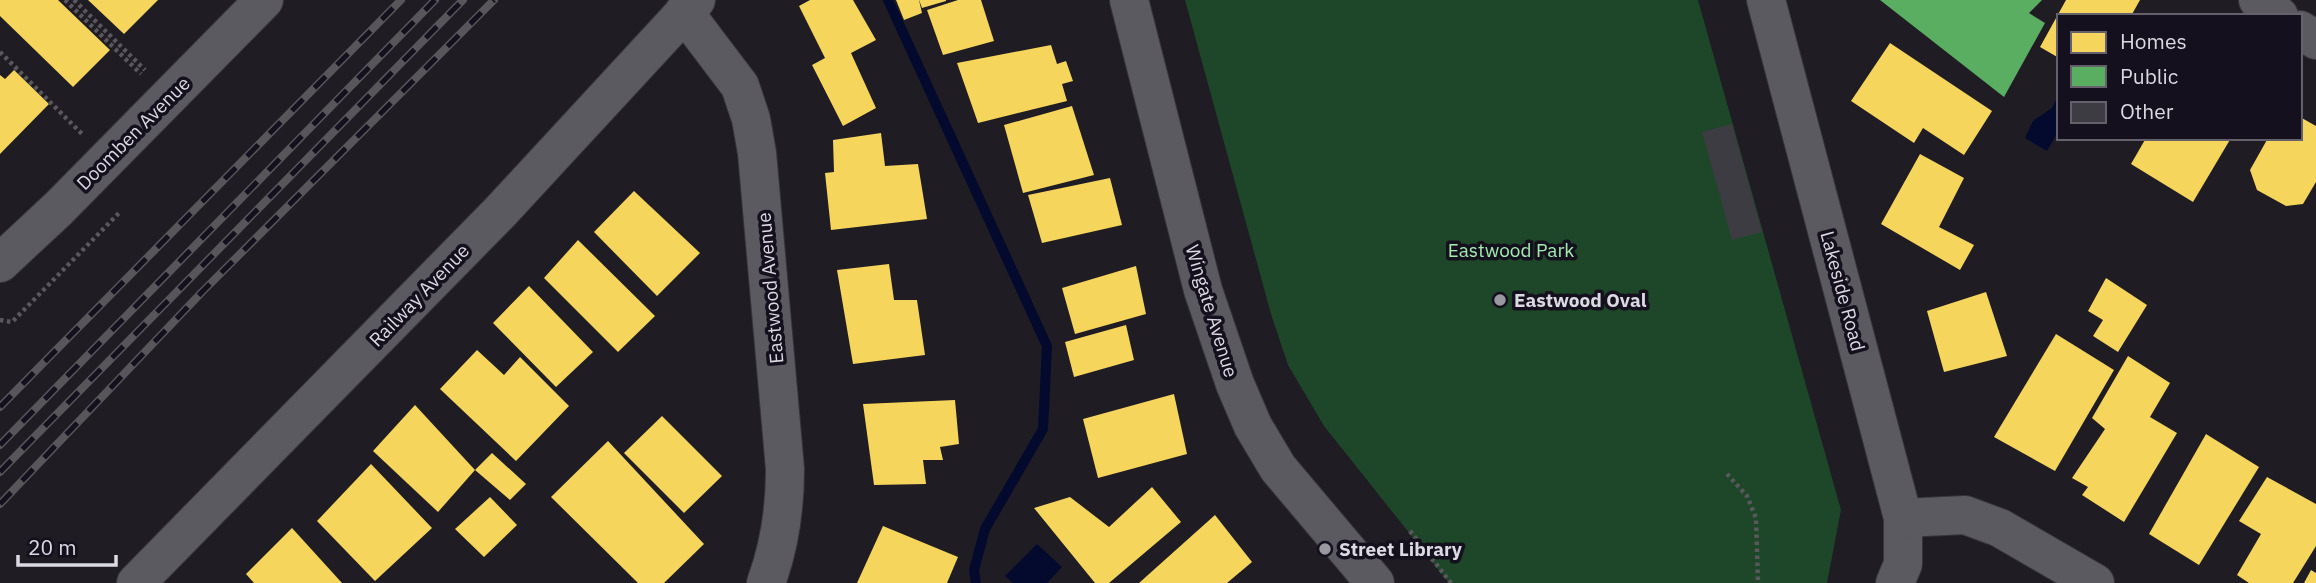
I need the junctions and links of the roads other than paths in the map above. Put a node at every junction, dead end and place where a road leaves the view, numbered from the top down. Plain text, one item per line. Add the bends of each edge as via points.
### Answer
1 (264, 0) edge
2 (1129, 0) edge
3 (1766, 0) edge
4 (2258, 0) edge
5 (690, 6) edge
6 (2276, 14) edge
7 (0, 263) edge
8 (1903, 518) junction
9 (136, 583) edge
10 (766, 583) edge
11 (1375, 583) edge
12 (1895, 583) edge
13 (2095, 583) edge

1 - 7 street, Doomben Avenue
2 - 11 street, Wingate Avenue via 1203,290 1235,384 1278,468
3 - 8 street, Lakeside Road
4 - 6 street
5 - 9 street, Railway Avenue via 501,211
5 - 10 street, Eastwood Avenue via 740,86 757,153 785,469 785,510
8 - 12 street, Lakeside Road via 1903,564
8 - 13 street via 1965,515 2000,528

